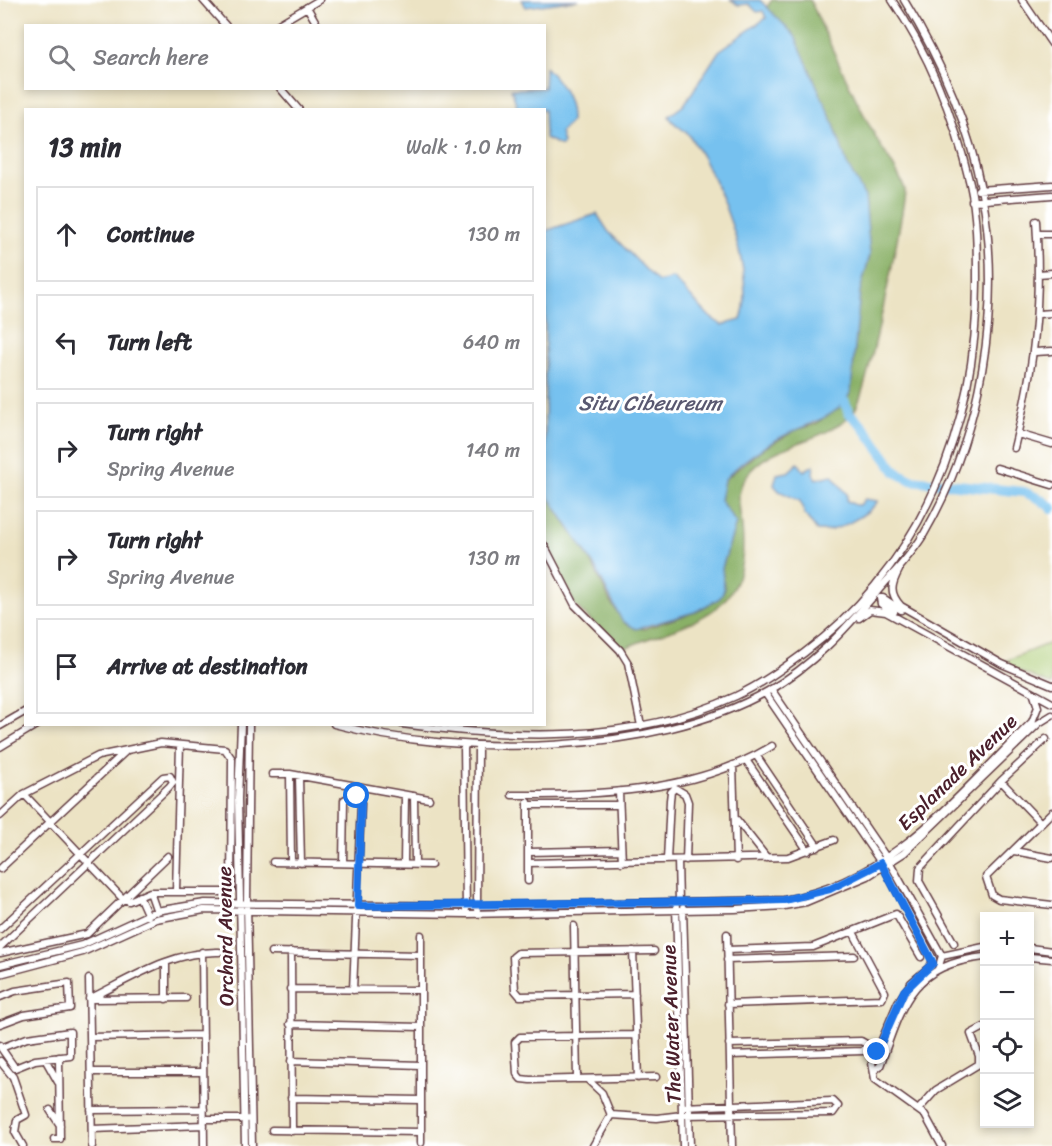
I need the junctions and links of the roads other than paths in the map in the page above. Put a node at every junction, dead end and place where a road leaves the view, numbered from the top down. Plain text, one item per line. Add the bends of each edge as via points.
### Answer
1 (203, 0) edge
2 (319, 0) edge
3 (891, 0) edge
4 (904, 0) edge
5 (1022, 0) edge
6 (307, 7) junction
7 (224, 24) edge
8 (278, 24) edge
9 (317, 24) edge
10 (1051, 40) edge
11 (282, 90) edge
12 (297, 108) edge
13 (1052, 185) edge
14 (981, 189) junction
15 (971, 191) junction
16 (1052, 195) edge
17 (972, 201) junction
18 (983, 201) junction
19 (1036, 221) dead end
20 (1037, 234) junction
21 (1052, 234) edge
22 (1052, 273) edge
23 (1038, 274) junction
24 (1052, 313) edge
25 (1039, 314) junction
26 (1052, 351) edge
27 (1035, 352) junction
28 (1018, 434) junction
29 (1052, 444) edge
30 (1014, 448) dead end
31 (997, 468) dead end
32 (1052, 485) edge
33 (546, 549) edge
34 (902, 564) junction
35 (919, 618) junction
36 (854, 622) junction
37 (939, 642) junction
38 (1049, 683) edge
39 (768, 691) junction
40 (1034, 695) junction
41 (1052, 703) edge
42 (24, 712) edge
43 (1052, 715) edge
44 (0, 726) edge
45 (35, 726) edge
46 (241, 726) edge
47 (249, 726) edge
48 (343, 726) edge
49 (417, 726) edge
50 (641, 726) junction
51 (446, 730) junction
52 (493, 734) junction
53 (1046, 739) dead end
54 (445, 744) junction
55 (180, 745) junction
56 (464, 745) junction
57 (478, 745) junction
58 (494, 745) junction
59 (772, 746) dead end
60 (0, 747) edge
61 (126, 751) junction
62 (756, 755) junction
63 (746, 760) junction
64 (733, 765) junction
65 (272, 774) dead end
66 (290, 774) junction
67 (299, 777) junction
68 (1001, 781) junction
69 (619, 792) junction
70 (24, 794) junction
71 (512, 795) dead end
72 (528, 795) junction
73 (405, 796) junction
74 (414, 796) junction
75 (429, 799) dead end
76 (528, 805) junction
77 (619, 805) junction
78 (1052, 812) edge
79 (0, 816) edge
80 (736, 820) junction
81 (50, 822) junction
82 (1041, 823) junction
83 (834, 840) dead end
84 (818, 847) junction
85 (621, 850) junction
86 (808, 851) junction
87 (1014, 851) junction
88 (529, 852) junction
89 (80, 854) junction
90 (168, 856) dead end
91 (767, 858) junction
92 (892, 858) junction
93 (1052, 858) edge
94 (667, 860) junction
95 (678, 860) junction
96 (686, 860) junction
97 (736, 860) junction
98 (87, 862) junction
99 (273, 862) dead end
100 (291, 862) junction
101 (301, 862) junction
102 (622, 862) junction
103 (343, 863) junction
104 (360, 863) junction
105 (528, 863) junction
106 (404, 864) junction
107 (414, 864) junction
108 (431, 865) dead end
109 (882, 865) junction
110 (0, 869) edge
111 (528, 882) dead end
112 (176, 891) junction
113 (150, 892) junction
114 (139, 896) junction
115 (122, 898) junction
116 (679, 902) junction
117 (1052, 905) edge
118 (466, 906) junction
119 (477, 906) junction
120 (244, 907) junction
121 (357, 910) junction
122 (676, 910) junction
123 (684, 910) junction
124 (156, 911) junction
125 (467, 914) junction
126 (478, 914) junction
127 (147, 915) junction
128 (159, 918) junction
129 (150, 922) junction
130 (574, 926) dead end
131 (0, 929) edge
132 (853, 932) junction
133 (421, 934) dead end
134 (727, 934) dead end
135 (677, 938) junction
136 (685, 938) junction
137 (954, 943) dead end
138 (0, 947) edge
139 (980, 948) edge
140 (1034, 949) edge
141 (727, 950) junction
142 (576, 951) junction
143 (633, 951) junction
144 (654, 951) dead end
145 (1052, 951) edge
146 (202, 952) junction
147 (219, 952) dead end
148 (271, 952) dead end
149 (291, 952) junction
150 (355, 952) junction
151 (0, 953) edge
152 (420, 955) junction
153 (854, 956) dead end
154 (942, 956) junction
155 (921, 957) dead end
156 (1034, 957) edge
157 (980, 958) edge
158 (1052, 959) edge
159 (727, 960) junction
160 (166, 962) junction
161 (0, 965) edge
162 (938, 969) junction
163 (0, 974) edge
164 (89, 979) dead end
165 (290, 989) junction
166 (353, 990) junction
167 (420, 990) junction
168 (575, 994) junction
169 (635, 994) junction
170 (0, 997) edge
171 (186, 998) dead end
172 (89, 999) junction
173 (166, 999) junction
174 (728, 1004) junction
175 (0, 1024) edge
176 (290, 1024) junction
177 (421, 1027) junction
178 (980, 1029) edge
179 (203, 1035) junction
180 (636, 1035) junction
181 (576, 1036) junction
182 (90, 1037) junction
183 (729, 1044) junction
184 (1, 1047) edge
185 (730, 1055) junction
186 (59, 1057) junction
187 (45, 1059) junction
188 (0, 1061) edge
189 (291, 1061) junction
190 (421, 1065) junction
191 (875, 1070) junction
192 (91, 1072) junction
193 (203, 1072) junction
194 (656, 1077) dead end
195 (577, 1078) junction
196 (638, 1078) junction
197 (587, 1079) junction
198 (59, 1084) junction
199 (291, 1098) junction
200 (421, 1100) junction
201 (731, 1105) junction
202 (204, 1109) junction
203 (50, 1110) dead end
204 (91, 1110) junction
205 (918, 1110) junction
206 (686, 1111) junction
207 (731, 1114) junction
208 (610, 1115) junction
209 (248, 1119) junction
210 (204, 1122) junction
211 (60, 1125) junction
212 (92, 1129) junction
213 (272, 1130) dead end
214 (292, 1131) junction
215 (421, 1132) junction
216 (54, 1139) dead end
217 (422, 1143) dead end
218 (23, 1146) edge
219 (92, 1146) edge
220 (204, 1146) edge
221 (245, 1146) edge
222 (252, 1146) edge
223 (593, 1146) edge
224 (683, 1146) edge
225 (690, 1146) edge
226 (732, 1146) edge
227 (942, 1146) edge

1 - 7 street
2 - 6 street
3 - 15 street via 938,86
4 - 14 street via 950,86
5 - 10 street
6 - 8 street
6 - 9 street
11 - 12 street
13 - 14 street
14 - 15 street
14 - 18 street
15 - 17 street
16 - 18 street
17 - 18 street
17 - 50 street via 977,258 975,339 962,415 936,489 914,531 878,584 832,632 786,666 738,695
18 - 34 street via 988,297 985,344 971,418 946,490 923,536
19 - 20 street
20 - 21 street
20 - 23 street
22 - 23 street
23 - 25 street
24 - 25 street
25 - 27 street
26 - 27 street
27 - 28 street
28 - 29 street
28 - 30 street
31 - 32 street
33 - 50 street via 575,604 623,653
34 - 35 street via 891,589 892,597
34 - 36 street
35 - 37 street via 914,619 880,598 881,604
35 - 38 street via 1002,664
36 - 37 street via 877,609
36 - 39 street via 824,652
37 - 40 street
39 - 58 street via 716,715 652,734 582,742
39 - 92 street
39 - 109 street
40 - 41 street
40 - 92 street, Esplanade Avenue via 1038,707 1032,722
42 - 44 street
43 - 92 street, Esplanade Avenue via 1039,723 933,827
45 - 60 street
46 - 120 street, Orchard Avenue via 238,799
47 - 120 street, Orchard Avenue
48 - 54 street
49 - 51 street
50 - 52 street via 586,732
51 - 52 street
51 - 54 street
52 - 58 street
53 - 68 street
54 - 56 street
55 - 61 street via 160,743
55 - 112 street
55 - 112 street via 225,749 232,759 231,886 227,892
56 - 57 street
56 - 118 street
57 - 58 street
57 - 119 street
59 - 62 street
61 - 70 street via 98,756
61 - 81 street
62 - 63 street
62 - 84 street
63 - 64 street
63 - 86 street
64 - 69 street via 698,778
64 - 80 street
65 - 66 street
66 - 67 street
66 - 100 street
67 - 73 street
67 - 101 street
68 - 82 street
68 - 137 street via 918,873
69 - 72 street
69 - 77 street
70 - 79 street
70 - 81 street
71 - 72 street
72 - 76 street
73 - 74 street
73 - 106 street
74 - 75 street
74 - 107 street
76 - 77 street
76 - 88 street
77 - 85 street
78 - 82 street
80 - 91 street
80 - 97 street
81 - 89 street
81 - 110 street
82 - 87 street
83 - 84 street
84 - 86 street
85 - 88 street
85 - 102 street
86 - 91 street
87 - 93 street
87 - 117 street via 986,877 992,895
88 - 105 street
89 - 98 street
89 - 98 street via 163,777 170,776 173,782 169,787
89 - 131 street
90 - 115 street
91 - 97 street
92 - 109 street, Esplanade Avenue
92 - 154 street
94 - 95 street
94 - 96 street via 670,796 675,788 685,794 688,802
94 - 102 street
95 - 96 street
95 - 116 street
96 - 97 street
98 - 115 street
98 - 138 street
99 - 100 street
100 - 101 street
101 - 103 street
102 - 105 street
103 - 104 street
103 - 104 street via 344,800 353,795 361,802
104 - 106 street
104 - 121 street
105 - 111 street
106 - 107 street
107 - 108 street
109 - 116 street via 804,897
109 - 123 street via 840,890 794,904
109 - 191 street via 933,963 911,983 898,1002 872,1063
112 - 113 street
113 - 114 street
113 - 124 street
114 - 115 street via 129,901
114 - 127 street
115 - 151 street via 87,934
116 - 119 street
116 - 122 street, The Water Avenue
116 - 123 street, The Water Avenue
118 - 119 street
118 - 121 street
118 - 125 street
119 - 126 street
120 - 121 street
120 - 124 street via 205,903
120 - 128 street
120 - 209 street, Orchard Avenue
121 - 125 street
121 - 150 street
122 - 123 street
122 - 126 street
122 - 135 street, The Water Avenue
123 - 136 street, The Water Avenue
124 - 127 street
124 - 128 street
125 - 126 street
127 - 129 street
127 - 161 street via 82,945
128 - 129 street
129 - 163 street via 83,952
130 - 142 street
132 - 141 street via 813,947
132 - 155 street via 897,914
132 - 174 street via 885,992 882,999
133 - 152 street
134 - 141 street
135 - 136 street
135 - 206 street, The Water Avenue
136 - 206 street, The Water Avenue
139 - 154 street
140 - 145 street
141 - 159 street
142 - 143 street
142 - 168 street
142 - 168 street via 518,953 513,957 515,990 520,996
143 - 144 street
143 - 169 street
146 - 147 street
146 - 160 street
146 - 179 street
148 - 149 street
149 - 150 street
149 - 165 street
150 - 152 street
150 - 166 street
152 - 167 street
153 - 159 street
154 - 162 street
156 - 158 street
157 - 162 street
159 - 174 street
160 - 172 street
160 - 173 street
162 - 191 street via 910,993
164 - 172 street
165 - 166 street
165 - 176 street
166 - 167 street
167 - 177 street
168 - 169 street
168 - 181 street
169 - 180 street
170 - 175 street via 69,982 70,1008 24,1015
171 - 173 street
172 - 173 street
172 - 182 street
174 - 183 street
176 - 177 street
176 - 189 street
177 - 190 street
178 - 205 street via 971,1034 979,1064 936,1090
179 - 182 street
179 - 193 street
180 - 181 street
180 - 196 street
181 - 195 street
181 - 195 street via 520,1037 515,1042 520,1079
182 - 192 street
183 - 185 street
183 - 185 street via 861,1041 868,1045 863,1052
184 - 186 street via 27,1038 70,1032 70,1056
184 - 187 street via 15,1068
185 - 201 street
186 - 187 street
186 - 198 street
187 - 198 street
188 - 218 street via 13,1077 26,1115 17,1120 15,1128
189 - 190 street
189 - 199 street
190 - 200 street
191 - 205 street via 877,1081
192 - 193 street
192 - 204 street
193 - 202 street
194 - 196 street
195 - 197 street
196 - 197 street
197 - 208 street via 602,1093
198 - 211 street
199 - 200 street
199 - 214 street
200 - 215 street
201 - 206 street
201 - 207 street
201 - 207 street via 835,1101 838,1106 833,1113
202 - 204 street
202 - 210 street
203 - 211 street
204 - 212 street
205 - 227 street via 929,1119
206 - 207 street
206 - 208 street via 657,1118
206 - 224 street, The Water Avenue
206 - 225 street, The Water Avenue
207 - 226 street
208 - 223 street
209 - 210 street
209 - 221 street, Orchard Avenue
209 - 222 street, Orchard Avenue
210 - 212 street
210 - 220 street
211 - 216 street via 60,1139
212 - 219 street
213 - 214 street
214 - 215 street
215 - 217 street

